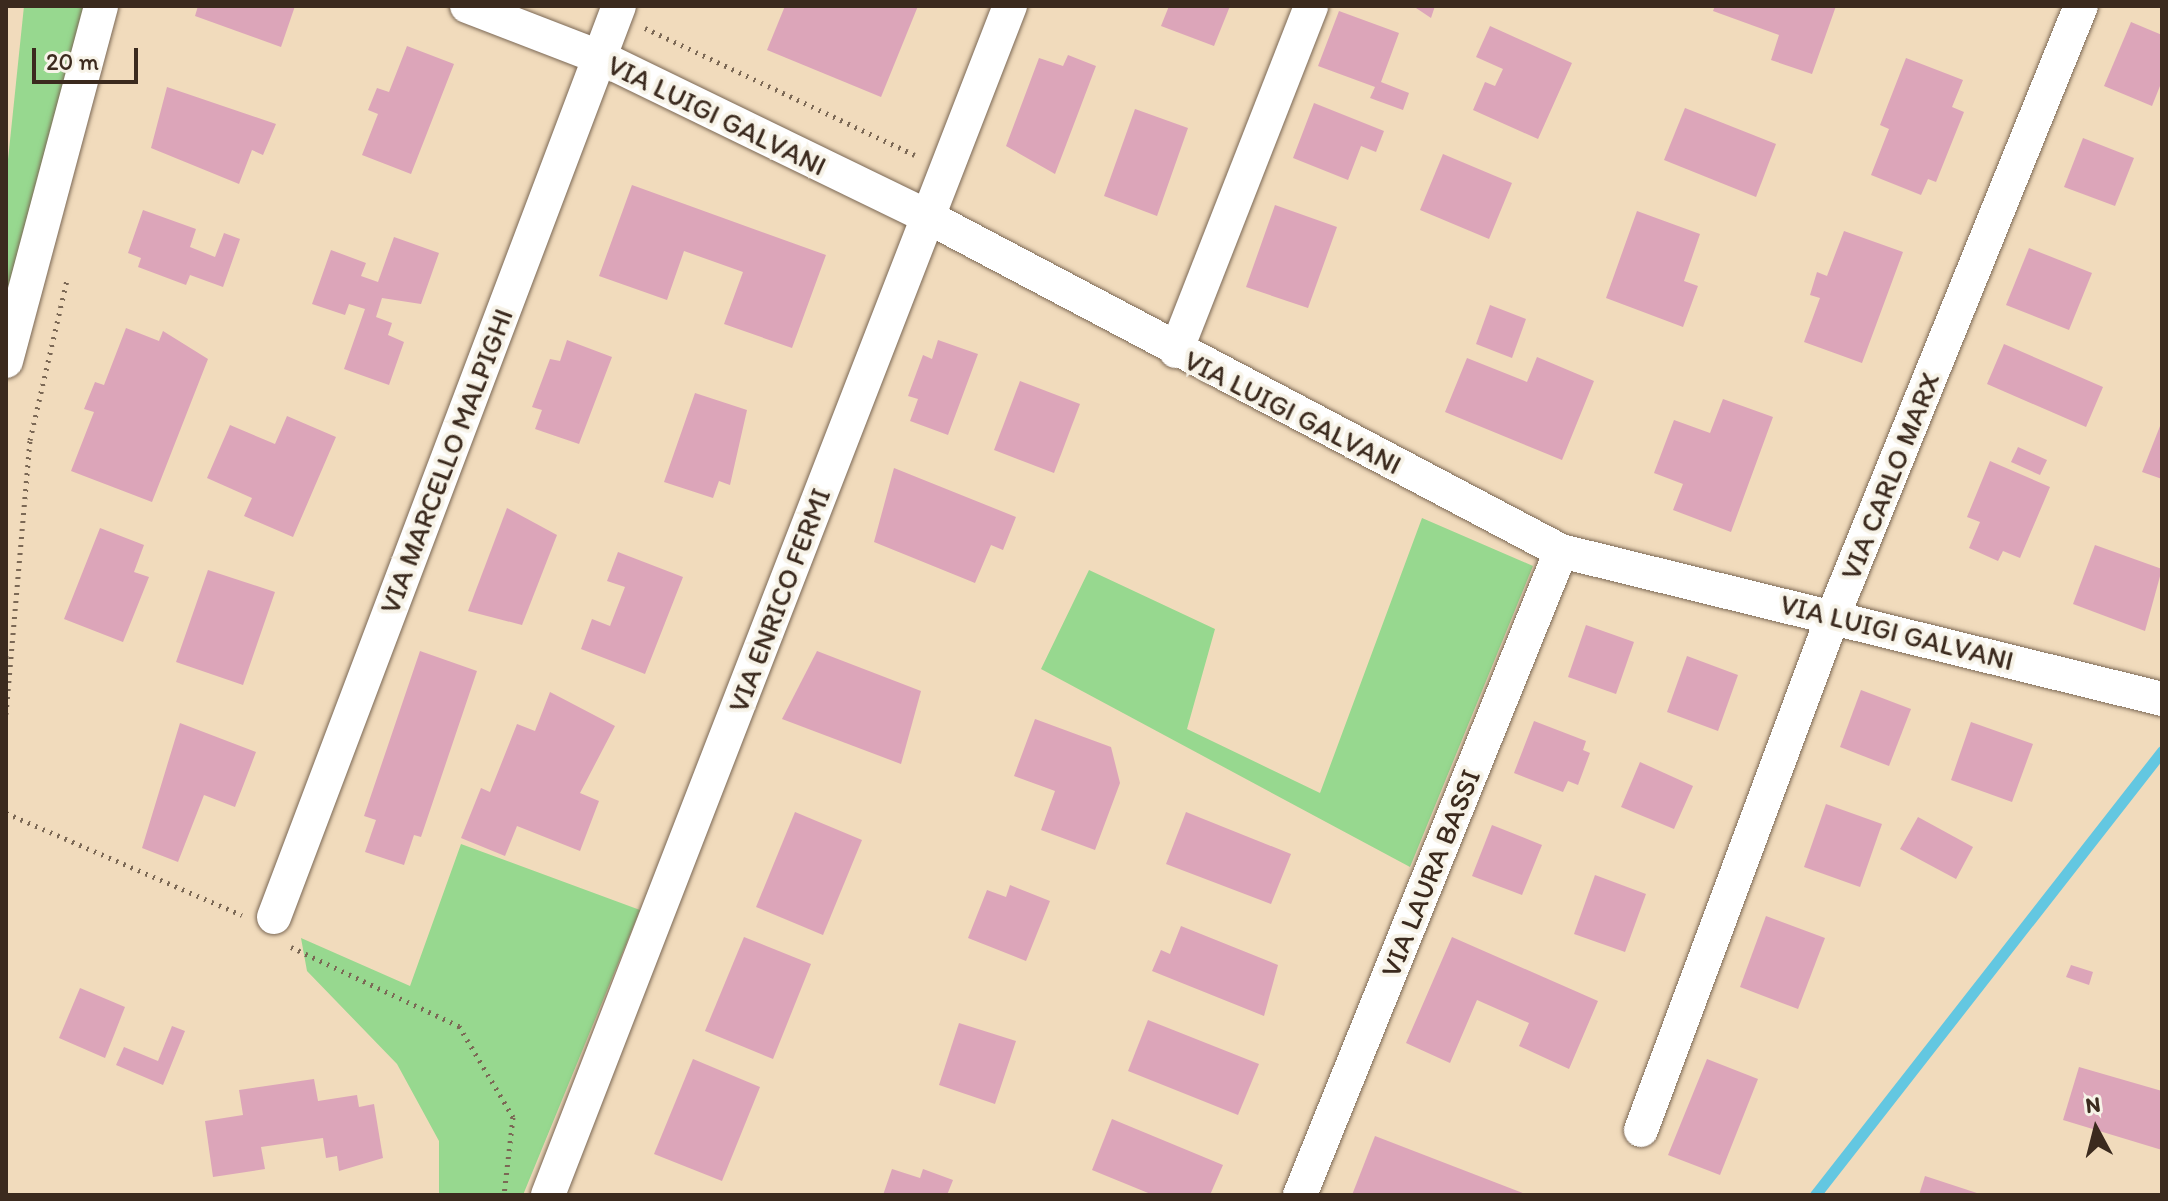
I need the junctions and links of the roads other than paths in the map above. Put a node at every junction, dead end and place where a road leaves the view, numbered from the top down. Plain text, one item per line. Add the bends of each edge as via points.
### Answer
1 (101, 6) edge
2 (467, 6) edge
3 (1010, 6) edge
4 (1311, 6) edge
5 (2081, 6) edge
6 (618, 10) edge
7 (599, 57) junction
8 (928, 217) junction
9 (1176, 351) junction
10 (6, 361) edge
11 (1561, 551) junction
12 (1833, 616) junction
13 (2162, 699) edge
14 (274, 917) road end
15 (1641, 1130) dead end
16 (548, 1195) edge
17 (1300, 1195) edge

1 - 10 street
2 - 7 street, VIA LUIGI GALVANI
3 - 8 street, VIA ENRICO FERMI
4 - 9 street
5 - 12 street, VIA CARLO MARX
6 - 7 street, VIA MARCELLO MALPIGHI
7 - 8 street, VIA LUIGI GALVANI
7 - 14 street, VIA MARCELLO MALPIGHI
8 - 9 street, VIA LUIGI GALVANI
8 - 16 street, VIA ENRICO FERMI
9 - 11 street, VIA LUIGI GALVANI
11 - 12 street, VIA LUIGI GALVANI
11 - 17 street, VIA LAURA BASSI
12 - 13 street, VIA LUIGI GALVANI
12 - 15 street, VIA CARLO MARX

